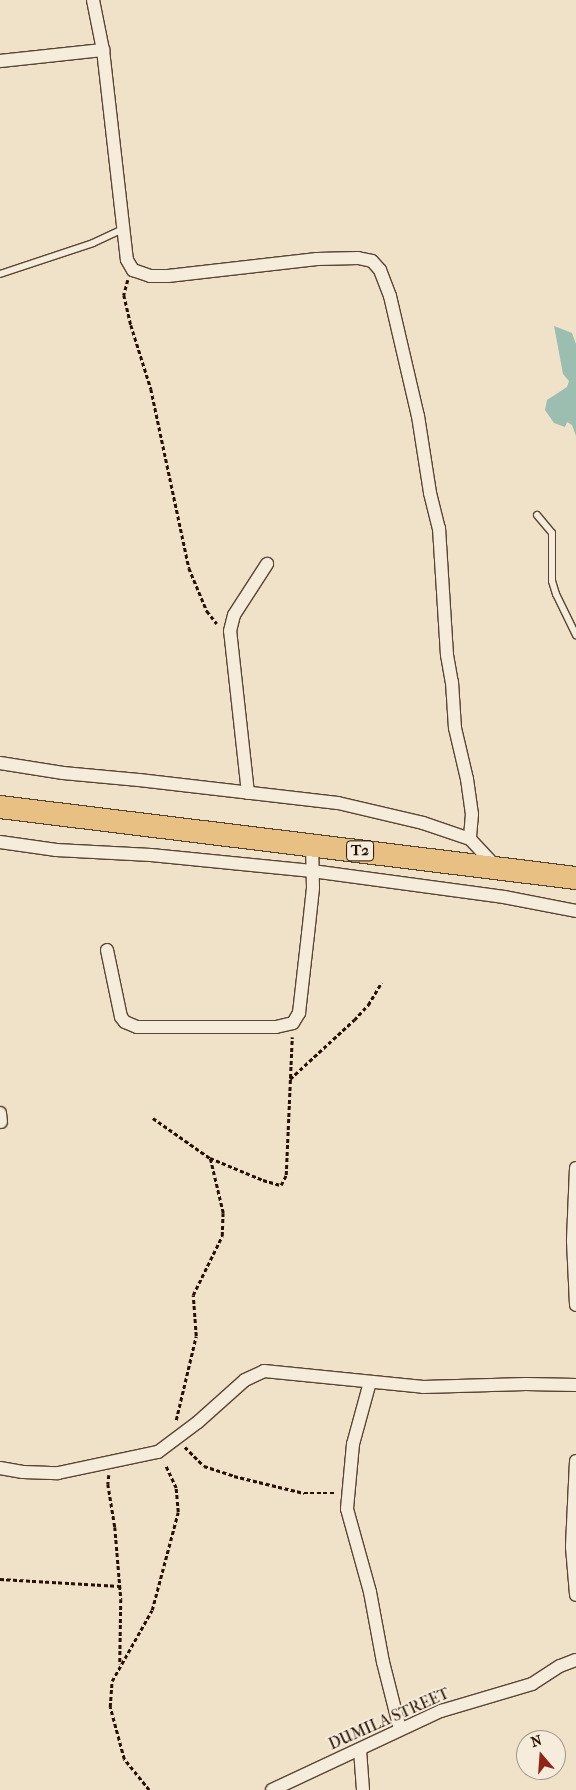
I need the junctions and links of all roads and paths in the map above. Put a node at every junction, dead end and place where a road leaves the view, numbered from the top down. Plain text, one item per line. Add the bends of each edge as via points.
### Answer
1 (94, 0) edge
2 (103, 50) junction
3 (0, 60) edge
4 (124, 229) junction
5 (133, 270) junction
6 (0, 274) edge
7 (538, 515) dead end
8 (267, 564) dead end
9 (576, 635) edge
10 (231, 643) junction
11 (0, 763) edge
12 (248, 793) junction
13 (0, 807) edge
14 (470, 839) junction
15 (0, 842) edge
16 (312, 844) junction
17 (498, 868) junction
18 (312, 871) junction
19 (576, 878) edge
20 (576, 911) edge
21 (107, 950) dead end
22 (381, 983) dead end
23 (293, 1023) junction
24 (290, 1079) junction
25 (153, 1118) dead end
26 (210, 1158) junction
27 (576, 1168) edge
28 (576, 1306) edge
29 (370, 1382) junction
30 (576, 1385) edge
31 (175, 1440) junction
32 (158, 1452) junction
33 (111, 1461) junction
34 (576, 1461) edge
35 (0, 1468) edge
36 (347, 1494) junction
37 (0, 1579) edge
38 (120, 1586) junction
39 (576, 1595) edge
40 (576, 1660) edge
41 (120, 1665) junction
42 (400, 1729) junction
43 (360, 1750) junction
44 (149, 1790) edge
45 (272, 1790) edge
46 (363, 1790) edge

1 - 2 street
2 - 3 street
2 - 4 street
4 - 5 street via 127,260
4 - 6 lane
5 - 10 path via 126,282 124,295 155,408 189,568 207,611
5 - 14 street via 150,276 168,276 317,259 358,258 372,262 380,270 390,296 418,416 439,528 447,655 455,728 472,814
7 - 9 lane via 552,532 552,581
8 - 10 street via 234,615
10 - 12 street
11 - 12 street
12 - 14 street via 338,803 423,823
13 - 16 highway, T2
14 - 17 street
15 - 18 street via 56,850 151,855
16 - 17 highway, T2
16 - 18 street
17 - 19 highway, T2
18 - 20 street via 504,897
18 - 23 street via 302,990 299,1013
21 - 23 street via 122,1017 136,1027 276,1027
22 - 24 path via 354,1020
23 - 24 path
24 - 26 path via 286,1175 281,1185
25 - 26 path
26 - 31 path via 223,1213 222,1236 193,1294 196,1336
27 - 28 street via 573,1241
29 - 30 street via 423,1387
29 - 31 street via 264,1371 245,1380
29 - 36 street via 353,1444
31 - 32 street
31 - 36 path via 204,1466 219,1471 304,1493
32 - 33 street
32 - 41 path via 176,1488 178,1512 152,1610
33 - 35 street via 58,1473
33 - 38 path via 108,1484 116,1527
34 - 39 street via 572,1547
36 - 42 street via 349,1525 370,1592
37 - 38 path
38 - 41 path
40 - 42 street, DUMILA STREET via 532,1684 448,1708
41 - 44 path via 112,1682 110,1707 115,1730 124,1759
42 - 43 street, DUMILA STREET
43 - 45 street, DUMILA STREET
43 - 46 street

